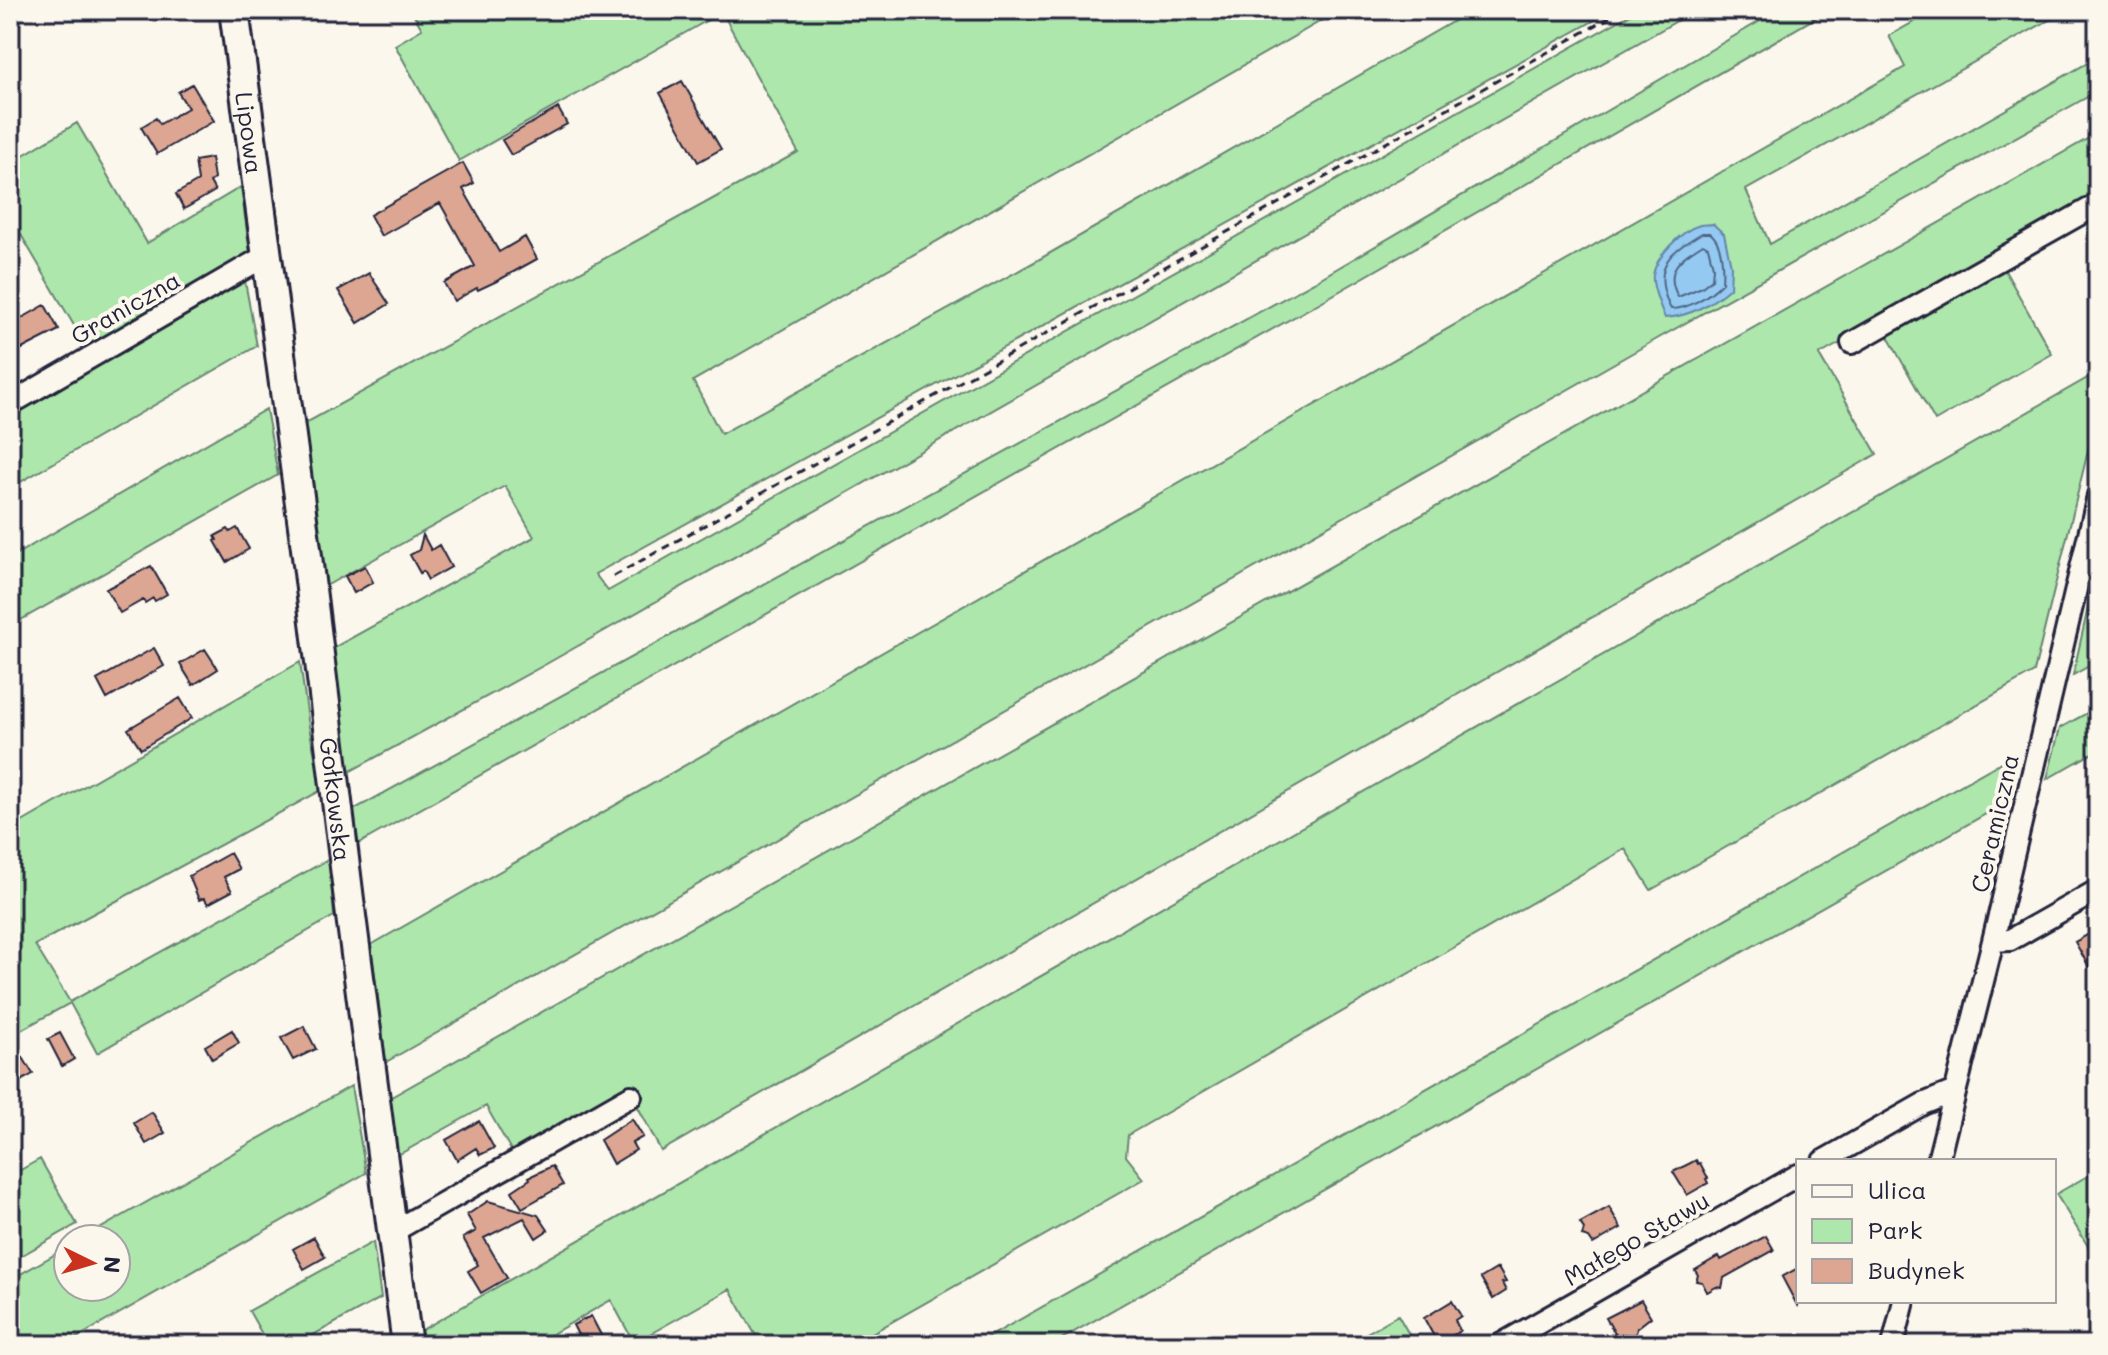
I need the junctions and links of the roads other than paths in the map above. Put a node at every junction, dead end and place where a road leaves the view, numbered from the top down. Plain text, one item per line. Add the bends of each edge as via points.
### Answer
1 (234, 10) edge
2 (2098, 204) edge
3 (267, 255) junction
4 (1852, 343) dead end
5 (10, 404) edge
6 (2098, 496) edge
7 (2098, 890) edge
8 (1993, 941) junction
9 (1955, 1091) junction
10 (631, 1096) dead end
11 (1827, 1159) edge
12 (1938, 1159) edge
13 (1796, 1176) edge
14 (391, 1230) junction
15 (1904, 1303) edge
16 (407, 1345) edge
17 (1500, 1345) edge
18 (1893, 1345) edge

1 - 3 street, Lipowa
2 - 4 street
3 - 5 street, Graniczna
3 - 14 street, Gołkowska
6 - 8 street, Ceramiczna
7 - 8 street via 2010,940
8 - 9 street, Ceramiczna
9 - 11 street
9 - 12 street, Ceramiczna
10 - 14 street
13 - 17 street, Małego Stawu
14 - 16 street, Gołkowska
15 - 18 street

